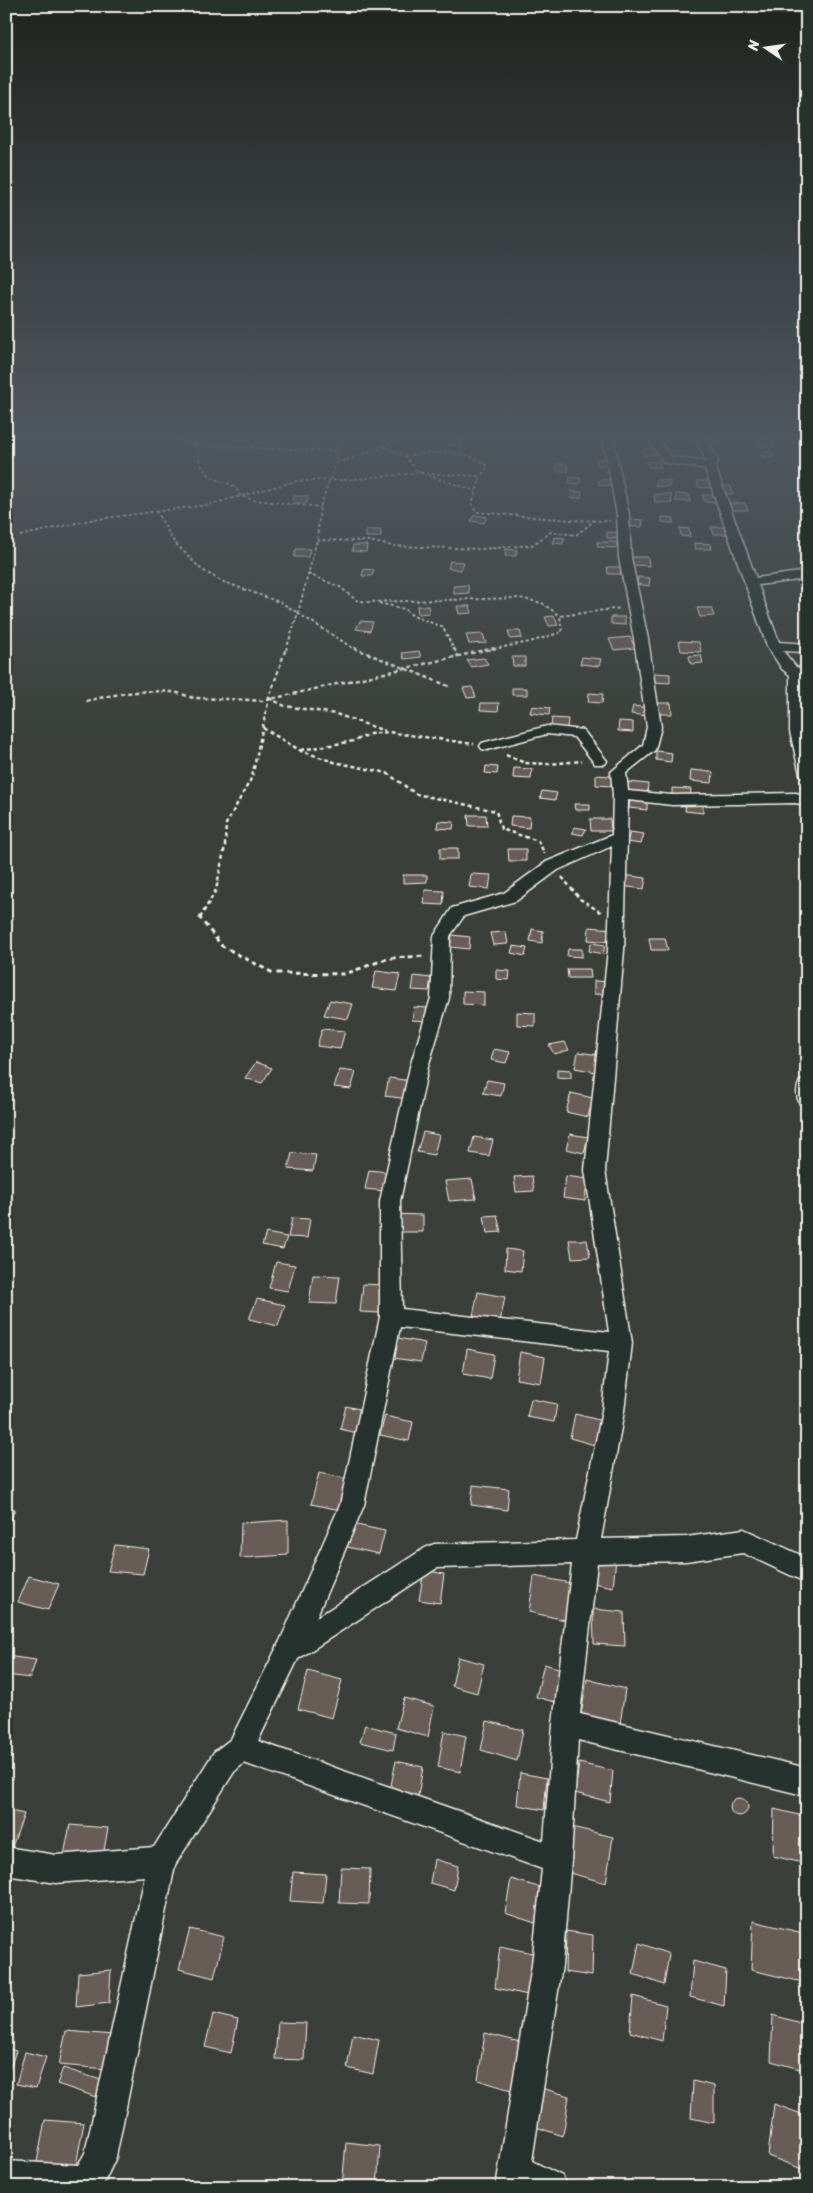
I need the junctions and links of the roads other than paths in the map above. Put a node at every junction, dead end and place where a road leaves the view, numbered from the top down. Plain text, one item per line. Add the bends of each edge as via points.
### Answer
1 (624, 536) edge
2 (734, 536) edge
3 (807, 575) edge
4 (750, 582) junction
5 (774, 646) junction
6 (807, 648) edge
7 (802, 675) edge
8 (488, 746) road end
9 (600, 761) road end
10 (807, 774) edge
11 (621, 795) junction
12 (807, 800) edge
13 (620, 837) junction
14 (391, 1317) junction
15 (621, 1343) junction
16 (586, 1553) junction
17 (807, 1570) edge
18 (289, 1650) junction
19 (566, 1724) junction
20 (240, 1748) junction
21 (807, 1782) edge
22 (162, 1860) junction
23 (558, 1860) junction
24 (6, 1862) edge
25 (6, 2177) edge
26 (513, 2178) edge
27 (86, 2184) edge
28 (551, 2187) edge

1 - 11 street via 654,727 650,747 618,772
2 - 4 street
3 - 4 street
4 - 5 street
5 - 6 street
5 - 7 street via 791,671
7 - 10 street via 797,732
8 - 9 street via 547,730 578,733
11 - 12 street via 672,800
11 - 13 street
13 - 14 street via 552,866 510,897 458,912 442,936 440,998 419,1067 390,1201
13 - 15 street via 616,950 595,1170
14 - 15 street
14 - 18 street via 352,1505
15 - 16 street via 613,1411
16 - 17 street via 686,1549 744,1541
16 - 18 street via 434,1556
16 - 19 street
18 - 20 street
19 - 21 street
19 - 23 street
20 - 22 street via 224,1762
20 - 23 street
22 - 24 street via 56,1869
22 - 27 street via 100,2157
23 - 26 street via 547,1966
25 - 27 street
26 - 28 street

